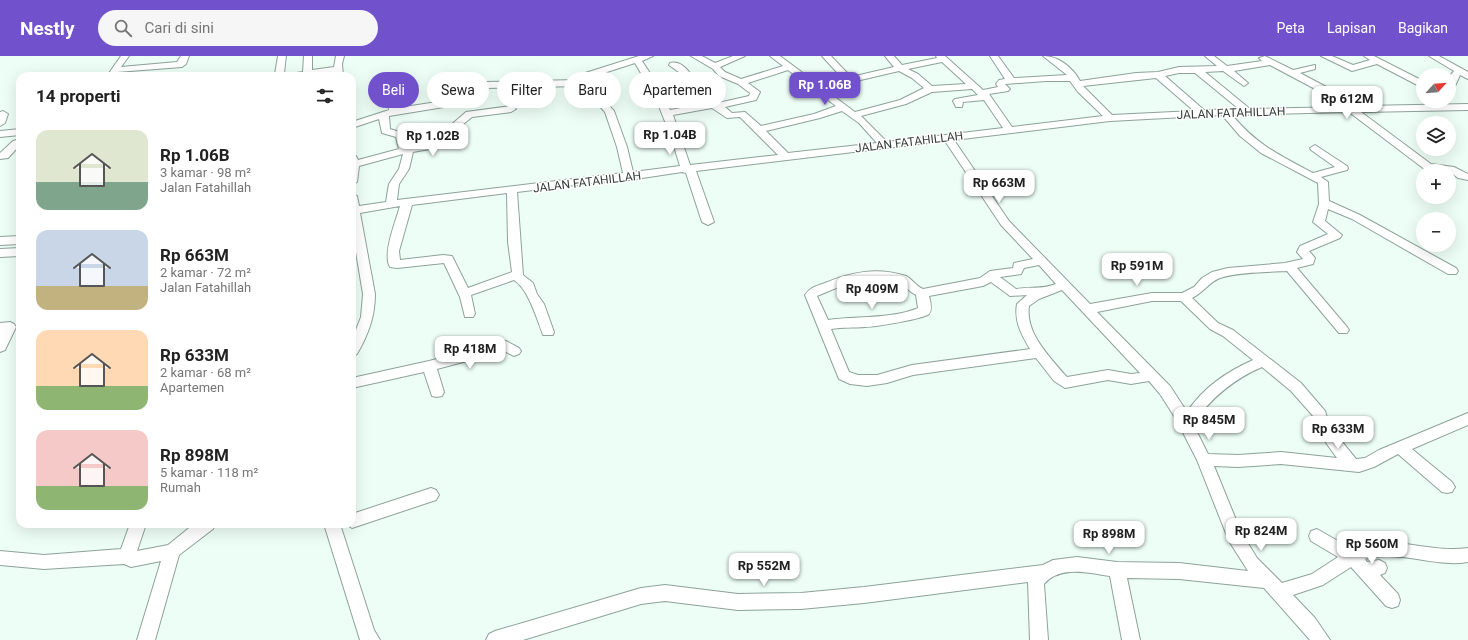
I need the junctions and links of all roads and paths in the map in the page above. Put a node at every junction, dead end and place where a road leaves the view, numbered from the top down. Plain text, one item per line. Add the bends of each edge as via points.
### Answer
1 (125, 56) edge
2 (185, 56) edge
3 (282, 56) edge
4 (308, 56) edge
5 (340, 56) edge
6 (649, 56) edge
7 (695, 56) edge
8 (741, 56) edge
9 (774, 56) edge
10 (826, 56) edge
11 (889, 56) edge
12 (994, 56) edge
13 (1047, 56) edge
14 (1209, 56) edge
15 (1260, 56) edge
16 (1325, 56) edge
17 (1368, 56) edge
18 (1432, 56) edge
19 (941, 57) edge
20 (637, 59) junction
21 (1378, 61) junction
22 (1270, 62) junction
23 (673, 65) dead end
24 (714, 66) junction
25 (790, 67) junction
26 (1312, 67) dead end
27 (900, 68) junction
28 (1225, 69) junction
29 (1197, 70) junction
30 (114, 72) edge
31 (121, 72) edge
32 (279, 72) edge
33 (307, 72) edge
34 (338, 72) edge
35 (597, 72) edge
36 (645, 72) edge
37 (685, 72) edge
38 (1458, 72) junction
39 (1291, 73) junction
40 (1456, 74) edge
41 (1468, 76) edge
42 (1160, 78) junction
43 (849, 80) junction
44 (1011, 81) junction
45 (1075, 81) junction
46 (1416, 81) edge
47 (741, 82) junction
48 (564, 83) edge
49 (1244, 83) dead end
50 (489, 85) edge
51 (1141, 85) dead end
52 (930, 89) junction
53 (822, 91) junction
54 (981, 92) junction
55 (739, 102) junction
56 (726, 104) edge
57 (959, 105) dead end
58 (1456, 105) edge
59 (427, 106) edge
60 (1416, 106) edge
61 (843, 107) junction
62 (1468, 107) edge
63 (394, 108) edge
64 (605, 108) edge
65 (666, 108) edge
66 (702, 108) edge
67 (718, 108) edge
68 (511, 109) dead end
69 (1356, 109) junction
70 (394, 111) junction
71 (1247, 111) junction
72 (1225, 112) junction
73 (668, 113) junction
74 (1202, 113) junction
75 (742, 114) junction
76 (384, 115) junction
77 (854, 115) junction
78 (1110, 118) junction
79 (356, 124) edge
80 (758, 130) junction
81 (1010, 130) junction
82 (16, 132) edge
83 (0, 134) edge
84 (676, 136) junction
85 (947, 137) junction
86 (650, 140) dead end
87 (16, 144) edge
88 (458, 145) dead end
89 (885, 145) junction
90 (1315, 148) dead end
91 (406, 150) junction
92 (16, 155) edge
93 (1, 157) edge
94 (786, 158) junction
95 (356, 165) edge
96 (688, 170) junction
97 (1312, 176) junction
98 (629, 177) junction
99 (1468, 177) edge
100 (512, 191) junction
101 (1009, 191) dead end
102 (986, 194) junction
103 (406, 202) junction
104 (1324, 203) junction
105 (391, 204) junction
106 (356, 210) edge
107 (708, 222) dead end
108 (356, 228) edge
109 (16, 240) edge
110 (0, 241) edge
111 (16, 253) edge
112 (2, 255) edge
113 (1040, 261) junction
114 (1289, 266) junction
115 (1452, 271) dead end
116 (516, 276) junction
117 (992, 277) junction
118 (1064, 285) junction
119 (464, 293) junction
120 (922, 293) junction
121 (1041, 293) junction
122 (1184, 297) junction
123 (1088, 309) junction
124 (469, 314) dead end
125 (824, 324) junction
126 (10, 327) edge
127 (1343, 330) dead end
128 (548, 332) dead end
129 (356, 345) edge
130 (0, 347) edge
131 (1038, 350) junction
132 (514, 351) dead end
133 (1264, 361) junction
134 (429, 366) junction
135 (1151, 376) junction
136 (356, 382) edge
137 (437, 392) dead end
138 (1468, 419) edge
139 (1187, 429) junction
140 (1401, 448) junction
141 (1204, 460) junction
142 (1352, 466) junction
143 (1448, 487) dead end
144 (431, 495) dead end
145 (356, 520) edge
146 (137, 528) edge
147 (201, 528) edge
148 (337, 528) edge
149 (1317, 536) dead end
150 (172, 551) junction
151 (1468, 555) edge
152 (127, 556) junction
153 (1352, 557) junction
154 (0, 558) edge
155 (1116, 570) junction
156 (1044, 572) junction
157 (1273, 587) junction
158 (1392, 600) dead end
159 (146, 639) edge
160 (371, 640) edge
161 (495, 640) edge
162 (1039, 640) edge
163 (1131, 640) edge
164 (1321, 640) edge

1 - 30 street
2 - 31 street via 182,64
3 - 32 street
4 - 33 street
5 - 34 street
6 - 20 street
7 - 24 street
8 - 24 street
9 - 25 street
10 - 43 street
11 - 27 street
12 - 44 street
13 - 45 street via 1066,68
14 - 28 street
15 - 22 street
16 - 21 street via 1352,68
17 - 21 street
18 - 38 street
19 - 27 street
19 - 54 street
20 - 35 street
20 - 36 street
21 - 46 street
22 - 28 street
22 - 39 street
23 - 37 street
24 - 47 street via 722,74
25 - 47 street
25 - 53 street
26 - 39 street
27 - 43 street
27 - 52 street via 915,76
28 - 29 street
28 - 49 street
29 - 42 street via 1179,70
29 - 71 street
38 - 40 street
38 - 41 street
39 - 69 street via 1328,90
42 - 45 street via 1136,76
42 - 51 street
42 - 74 street
43 - 53 street
44 - 45 street via 1046,78
44 - 54 street via 1000,83 1005,89
45 - 78 street
47 - 55 street via 755,92 753,98
48 - 50 street
52 - 54 street
52 - 77 street via 903,102
53 - 61 street
54 - 57 street via 958,101
54 - 81 street
55 - 56 street
55 - 75 street
58 - 62 street, JALAN FATAHILLAH
59 - 70 street
60 - 69 street, JALAN FATAHILLAH
61 - 77 street
61 - 80 street
63 - 70 street
64 - 98 street via 622,147
65 - 73 street
66 - 73 street
67 - 75 street via 730,116
68 - 91 street via 469,114 454,127 425,132 413,140
69 - 71 street, JALAN FATAHILLAH
69 - 99 street via 1427,166 1452,170
70 - 76 street
71 - 72 street, JALAN FATAHILLAH
72 - 74 street, JALAN FATAHILLAH
72 - 97 street via 1253,142
73 - 84 street
74 - 78 street, JALAN FATAHILLAH
75 - 80 street
76 - 79 street
76 - 91 street via 385,130 400,135
77 - 89 street
78 - 81 street, JALAN FATAHILLAH
80 - 94 street via 778,147
81 - 85 street, JALAN FATAHILLAH
82 - 83 street
84 - 86 street
84 - 96 street
85 - 89 street, JALAN FATAHILLAH
85 - 102 street
87 - 93 street
88 - 91 street
89 - 94 street, JALAN FATAHILLAH
90 - 97 street via 1343,168
91 - 95 street
91 - 105 street via 404,170 394,184
92 - 93 street
94 - 96 street, JALAN FATAHILLAH
96 - 98 street, JALAN FATAHILLAH
96 - 107 street
97 - 104 street via 1325,184
98 - 100 street, JALAN FATAHILLAH
100 - 103 street, JALAN FATAHILLAH
100 - 116 street via 518,273
101 - 102 street
102 - 113 street via 1005,223
103 - 105 street, JALAN FATAHILLAH
103 - 119 street via 393,250 395,264 448,259
104 - 114 street via 1319,222 1335,232 1335,236 1306,247 1302,251 1309,261
104 - 115 street via 1356,217
105 - 106 street, JALAN FATAHILLAH
108 - 129 street via 369,309 364,332
109 - 110 street
111 - 112 street
113 - 117 street via 1020,265 1018,270 994,274
113 - 118 street
114 - 122 street via 1216,275 1198,290
114 - 127 street
116 - 119 street
116 - 128 street via 527,283
117 - 120 street via 983,282
117 - 121 street via 1014,293
118 - 121 street
118 - 123 street
119 - 124 street
120 - 125 street via 924,311 917,314 865,323
120 - 125 street via 913,289 905,280 896,277 865,275 851,278 812,293
121 - 131 street via 1023,304 1021,311 1026,334
122 - 123 street via 1152,297
122 - 133 street via 1214,326 1228,333
123 - 135 street
125 - 131 street via 844,375 854,381 903,374 912,370 1031,354
126 - 130 street
131 - 135 street via 1061,381 1108,375 1131,379
132 - 134 street via 506,346
133 - 139 street via 1222,381 1202,400
133 - 142 street via 1308,399 1320,415 1324,429
134 - 136 street
134 - 137 street
135 - 139 street via 1174,403
138 - 140 street
139 - 141 street
140 - 142 street via 1369,463
140 - 143 street
141 - 142 street via 1281,458
141 - 157 street via 1235,536 1251,563
144 - 145 street
146 - 152 street
147 - 150 street
148 - 160 street via 367,635
149 - 153 street
150 - 152 street via 137,560 131,560
150 - 159 street
151 - 153 street via 1394,549 1368,551
152 - 154 street via 44,562
153 - 157 street via 1317,580
153 - 158 street via 1372,569
155 - 156 street via 1077,564
155 - 157 street via 1179,571
155 - 163 street
156 - 161 street via 801,601 738,602 665,593 641,596
156 - 162 street via 1036,581
157 - 164 street

